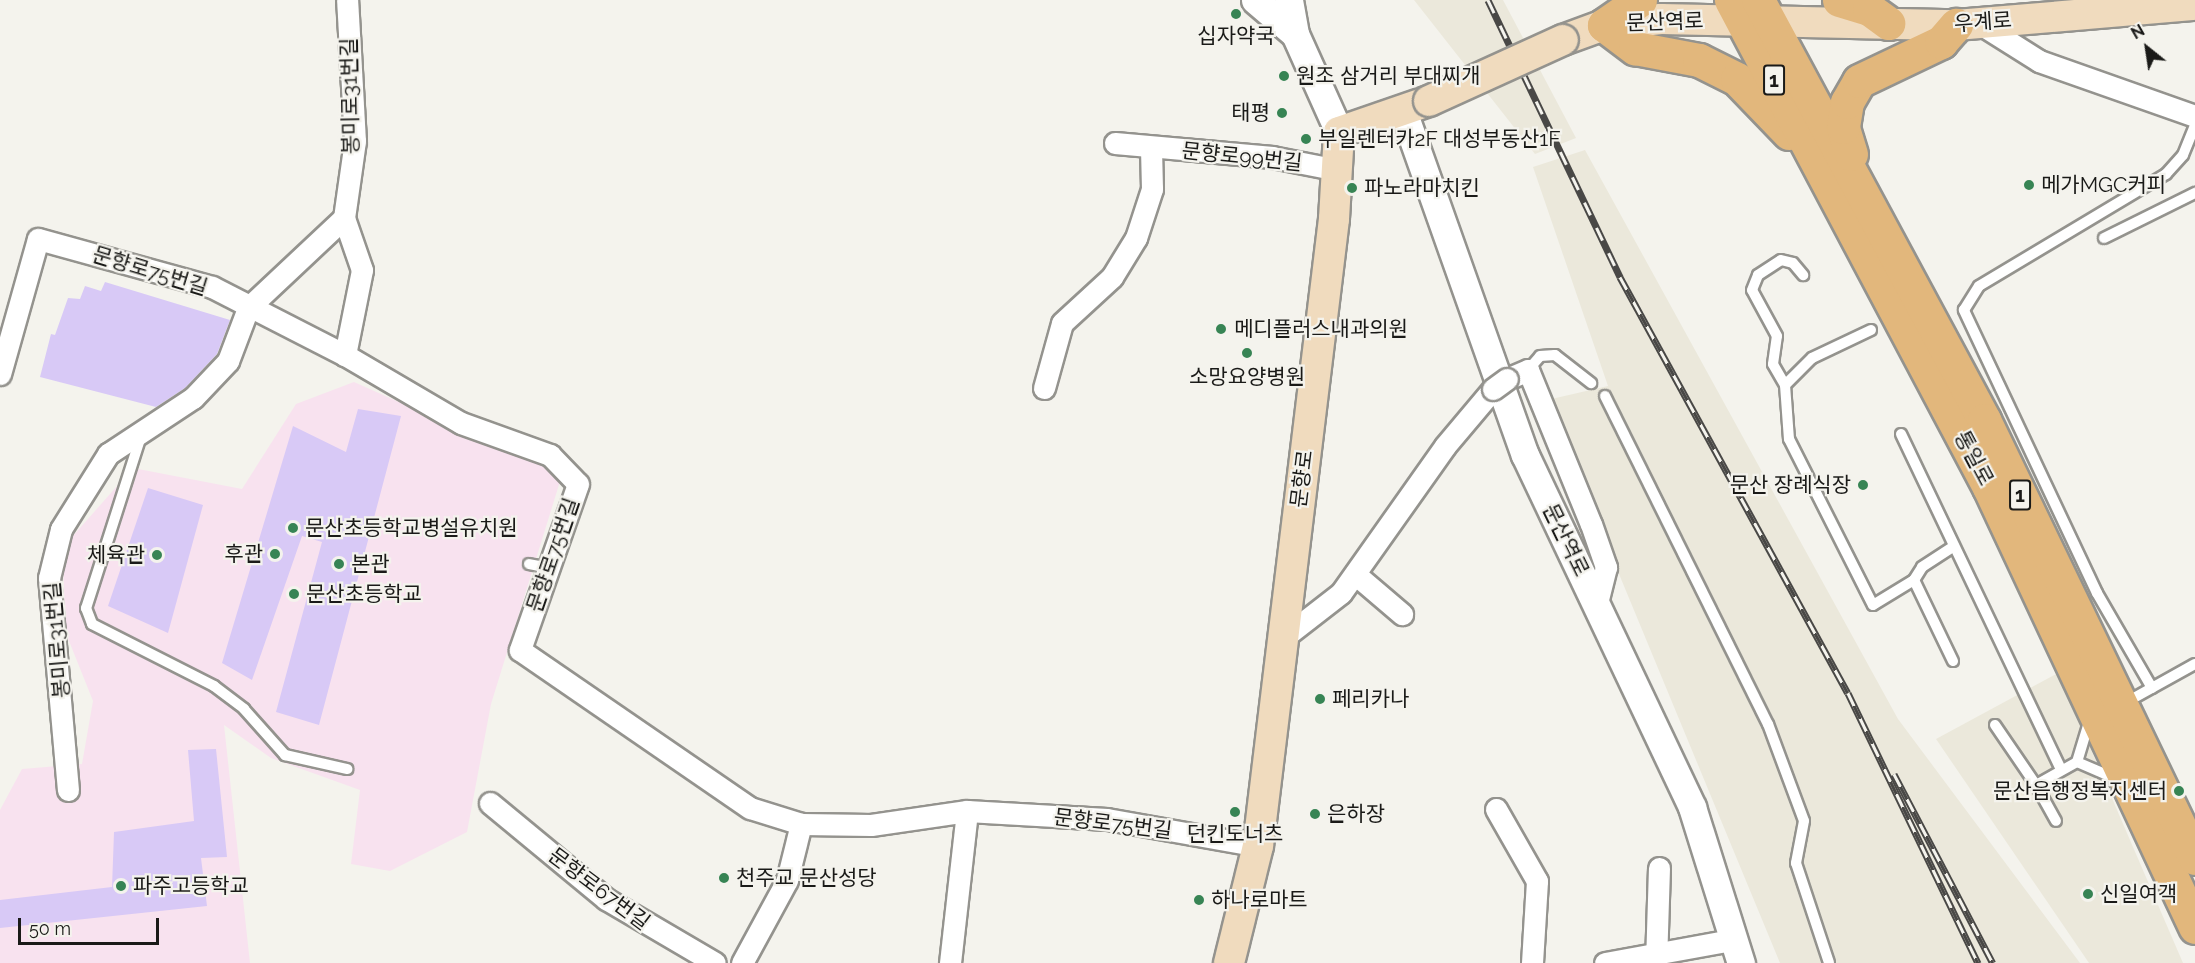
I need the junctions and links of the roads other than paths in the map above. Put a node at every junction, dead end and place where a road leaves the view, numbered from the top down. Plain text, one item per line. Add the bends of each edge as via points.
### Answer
1 (347, 0) edge
2 (1255, 0) edge
3 (1289, 0) edge
4 (1640, 0) edge
5 (1839, 0) edge
6 (2195, 5) edge
7 (1751, 11) edge
8 (1887, 23) junction
9 (1968, 24) junction
10 (1604, 25) junction
11 (1295, 34) junction
12 (1416, 106) junction
13 (2195, 126) edge
14 (1339, 132) junction
15 (1806, 139) junction
16 (1114, 143) dead end
17 (1151, 148) junction
18 (1333, 169) junction
19 (1853, 173) junction
20 (2195, 193) edge
21 (344, 218) junction
22 (2104, 238) dead end
23 (1803, 275) dead end
24 (248, 308) junction
25 (1871, 330) dead end
26 (345, 355) junction
27 (1528, 370) junction
28 (0, 374) edge
29 (1591, 384) dead end
30 (1785, 385) junction
31 (1044, 388) dead end
32 (1605, 396) dead end
33 (1901, 434) dead end
34 (141, 436) junction
35 (1954, 546) junction
36 (1354, 574) junction
37 (1914, 580) junction
38 (1597, 604) junction
39 (1402, 614) dead end
40 (1283, 638) junction
41 (1953, 662) dead end
42 (2195, 664) edge
43 (2152, 688) junction
44 (2108, 709) junction
45 (1995, 725) dead end
46 (2077, 762) junction
47 (347, 769) dead end
48 (2061, 770) junction
49 (2125, 782) junction
50 (2036, 785) junction
51 (68, 790) dead end
52 (490, 803) dead end
53 (1496, 809) dead end
54 (967, 811) junction
55 (2056, 821) dead end
56 (801, 824) junction
57 (1258, 846) junction
58 (2195, 858) edge
59 (1659, 868) dead end
60 (2195, 927) edge
61 (1737, 951) edge
62 (1655, 958) edge
63 (715, 963) edge
64 (742, 963) edge
65 (950, 963) edge
66 (1229, 963) edge
67 (1532, 963) edge
68 (1605, 963) edge
69 (1828, 963) edge

1 - 21 street, 봉미로31번길 via 355,141
2 - 11 street
3 - 11 street
4 - 10 main road
5 - 8 main road via 1869,9
6 - 9 main road, 우계로
7 - 8 main road, 우계로
7 - 10 main road, 문산역로
7 - 15 main road, 통일로 / 1
7 - 19 main road, 통일로 / 1
8 - 9 main road, 우계로
9 - 13 street via 2039,61
9 - 19 main road via 1941,42 1859,81 1847,102 1843,127
10 - 12 main road, 문산역로, bridge
10 - 15 main road via 1635,48 1719,69 1749,90 1787,132
11 - 14 street
12 - 14 main road, 문산역로
12 - 38 street, 문산역로 via 1525,455
13 - 43 lane via 2183,155 2166,174 1979,286 1964,310 2097,592
14 - 18 main road, 문향로
15 - 44 main road, 통일로 / 1
16 - 17 street, 문향로99번길
17 - 18 street, 문향로99번길 via 1272,157
17 - 31 street, 문향로99번길 via 1152,189 1136,238 1112,277 1062,323
18 - 40 main road, 문향로 via 1334,219
19 - 44 main road, 통일로 / 1 via 1984,420
20 - 22 lane
21 - 24 street, 봉미로31번길
21 - 26 street via 362,270
23 - 30 lane via 1793,263 1782,260 1758,275 1752,290 1777,336 1773,364
24 - 26 street, 문향로75번길
24 - 28 street, 문향로75번길 via 212,287 38,239
24 - 34 street, 봉미로31번길 via 228,361 179,411
25 - 30 lane via 1812,358
26 - 56 street, 문향로75번길 via 461,423 550,455 578,484 539,566 520,650 750,808
27 - 29 lane via 1540,356 1554,355
27 - 36 street via 1500,384
27 - 38 street via 1606,567
30 - 37 lane via 1790,439 1804,477 1873,605
32 - 69 lane via 1768,724 1804,821 1796,863
33 - 35 lane
34 - 47 lane via 86,608 92,624 222,691 285,755
34 - 51 street, 봉미로31번길 via 108,454 61,529 49,578
35 - 37 lane via 1922,567
35 - 48 lane
36 - 39 street
36 - 40 street via 1341,593
37 - 41 lane
38 - 61 street, 문산역로 via 1692,807
40 - 57 main road, 문향로
42 - 43 lane
43 - 44 lane
44 - 46 lane
44 - 49 main road, 통일로 / 1
44 - 58 main road, 통일로 / 1
45 - 50 lane
46 - 48 lane
46 - 49 lane
48 - 50 lane
49 - 60 main road, 통일로 / 1
50 - 55 lane
52 - 63 street, 문향로67번길 via 606,899
53 - 67 street via 1537,881
54 - 56 street, 문향로75번길 via 871,825
54 - 57 street, 문향로75번길 via 1107,819
54 - 65 street
56 - 64 street via 787,880
57 - 66 main road, 문향로
59 - 62 street
61 - 62 street
62 - 68 street

